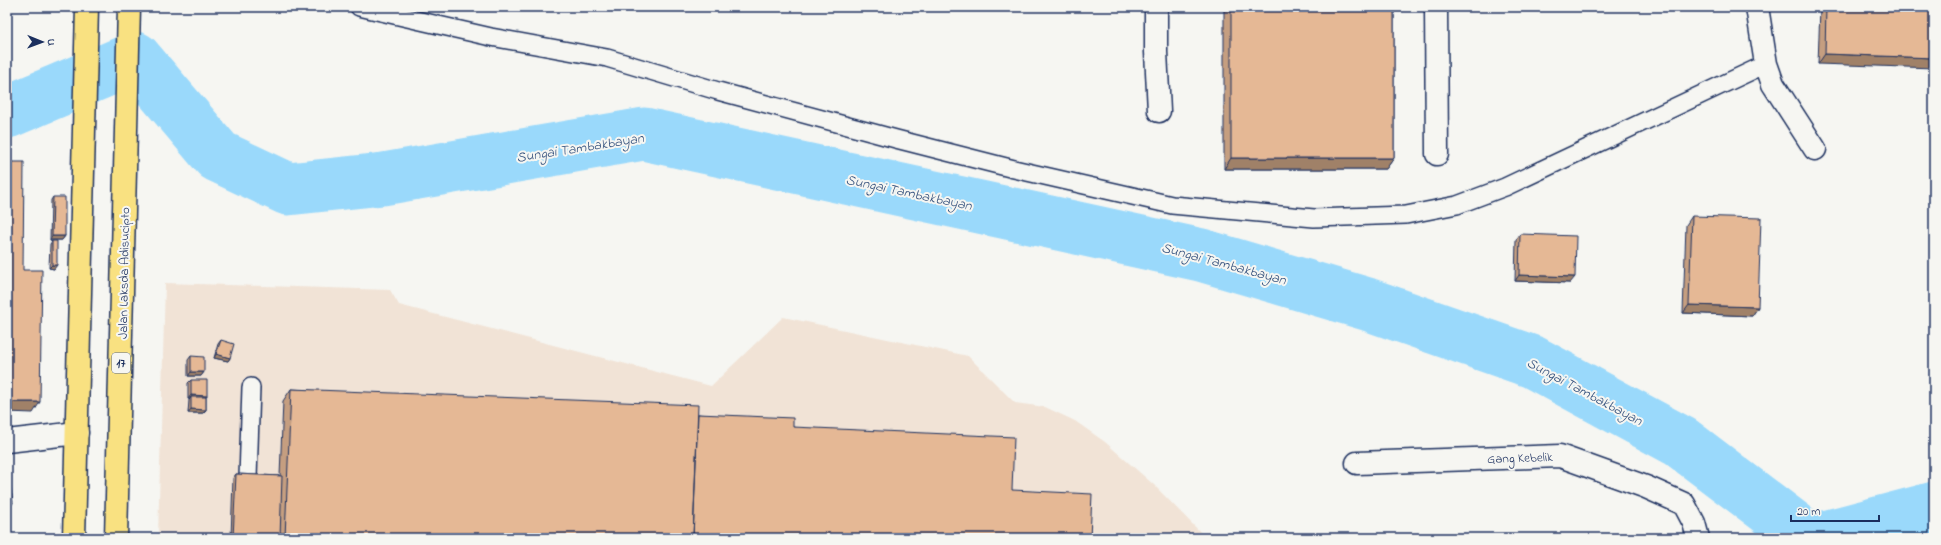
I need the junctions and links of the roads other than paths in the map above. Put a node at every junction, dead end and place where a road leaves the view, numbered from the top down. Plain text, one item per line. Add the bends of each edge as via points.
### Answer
1 (87, 7) edge
2 (129, 7) edge
3 (1156, 7) edge
4 (1436, 7) edge
5 (1757, 7) edge
6 (367, 8) edge
7 (1766, 64) junction
8 (1159, 111) dead end
9 (1815, 149) dead end
10 (1437, 154) dead end
11 (251, 387) dead end
12 (77, 433) junction
13 (7, 441) edge
14 (1357, 463) dead end
15 (74, 538) edge
16 (116, 538) edge
17 (246, 538) edge
18 (1698, 538) edge

1 - 12 highway
2 - 16 highway, Jalan Laksda Adisucipto / 17
3 - 8 street
4 - 10 street
5 - 7 street
6 - 7 lane via 491,37 607,58 896,139 1172,206 1314,218 1406,215 1457,205 1505,187
7 - 9 street via 1773,84
11 - 17 lane
12 - 13 street
12 - 15 highway
14 - 18 street, Gang Kebelik via 1560,456 1646,487 1684,504 1694,523

